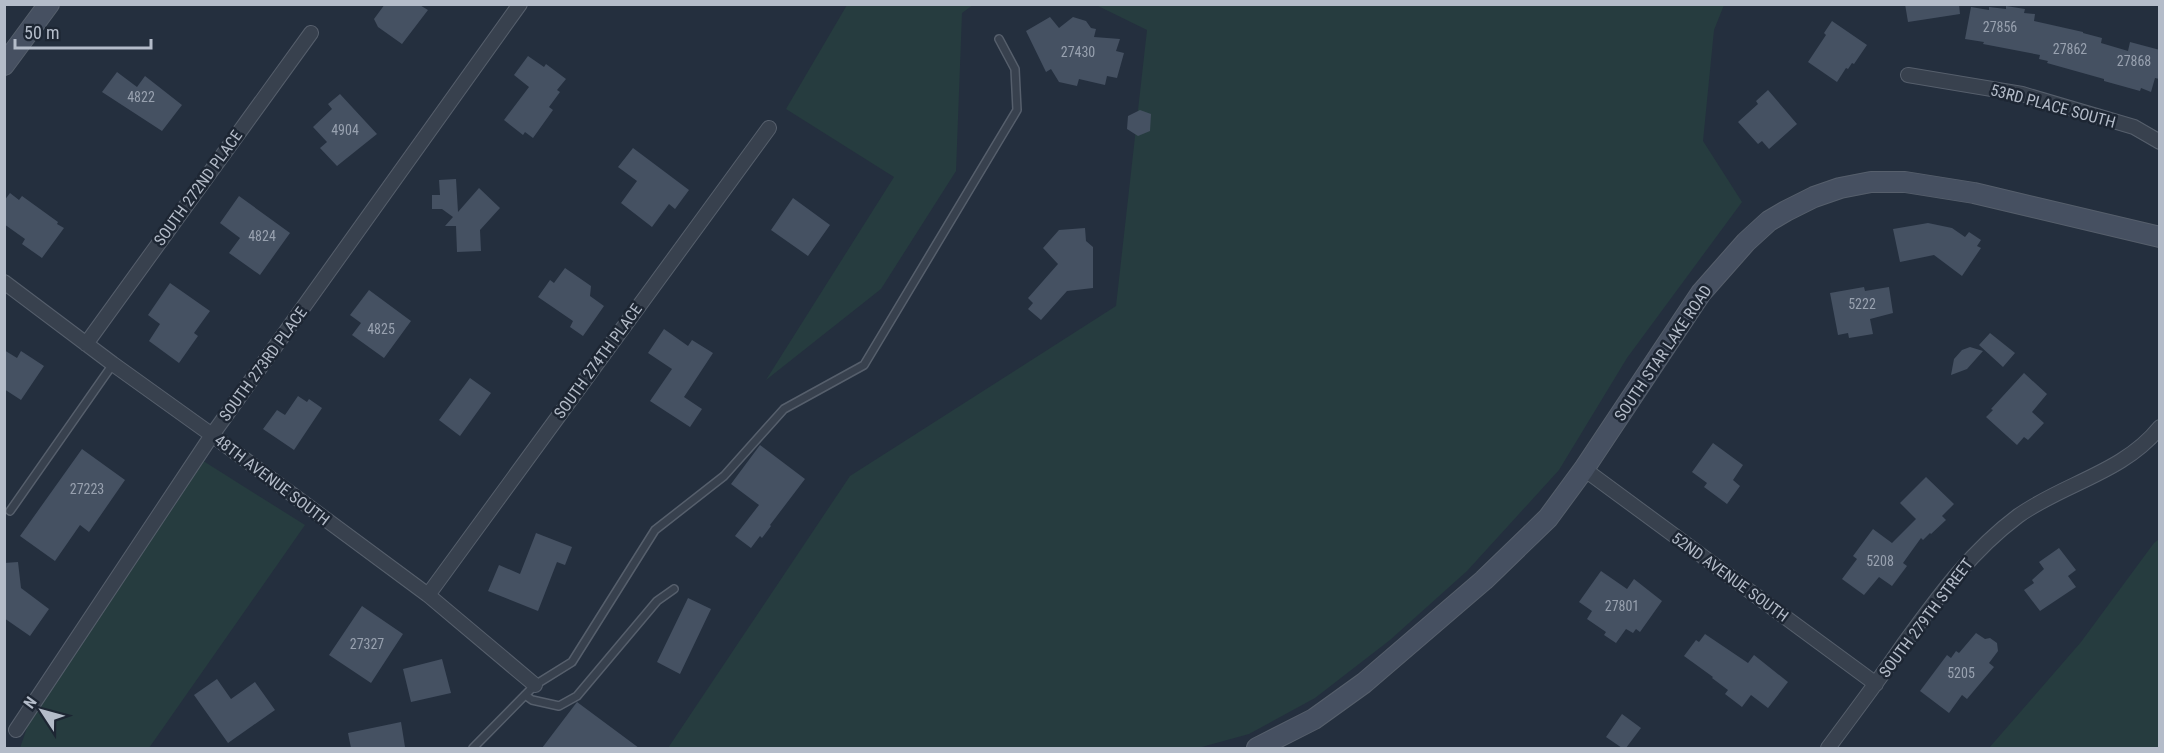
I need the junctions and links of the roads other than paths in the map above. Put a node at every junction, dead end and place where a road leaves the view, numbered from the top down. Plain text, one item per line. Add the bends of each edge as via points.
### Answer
1 (49, 4) edge
2 (520, 4) edge
3 (310, 33) dead end
4 (999, 39) dead end
5 (4, 65) edge
6 (1908, 75) dead end
7 (769, 128) dead end
8 (2160, 142) edge
9 (2160, 237) edge
10 (4, 282) edge
11 (86, 344) junction
12 (113, 364) junction
13 (2160, 427) edge
14 (212, 435) junction
15 (1584, 469) junction
16 (10, 511) dead end
17 (674, 589) dead end
18 (428, 595) junction
19 (1876, 684) junction
20 (530, 690) junction
21 (10, 730) edge
22 (473, 748) edge
23 (1257, 748) edge
24 (1828, 748) edge

1 - 5 street
2 - 14 street, SOUTH 273RD PLACE
3 - 11 street, SOUTH 272ND PLACE
4 - 20 lane via 1015,69 1017,110 864,365 784,409 724,476 655,530 572,663
6 - 8 street, 53RD PLACE SOUTH via 2022,94 2134,127
7 - 18 street, SOUTH 274TH PLACE
9 - 15 street, SOUTH STAR LAKE ROAD via 1921,183 1871,182 1814,196 1769,221 1701,293
10 - 11 street, 48TH AVENUE SOUTH
11 - 12 street, 48TH AVENUE SOUTH
12 - 14 street, 48TH AVENUE SOUTH
12 - 16 lane
13 - 19 street, SOUTH 279TH STREET via 2137,451 2019,516 1983,546 1953,577
14 - 18 street, 48TH AVENUE SOUTH
14 - 21 street, SOUTH 273RD PLACE
15 - 19 street, 52ND AVENUE SOUTH
15 - 23 street, SOUTH STAR LAKE ROAD via 1540,526 1484,580 1364,683 1314,719
17 - 20 lane via 657,601 577,696 559,706 532,700
18 - 20 street, 48TH AVENUE SOUTH
19 - 24 street, SOUTH 279TH STREET
20 - 22 lane

